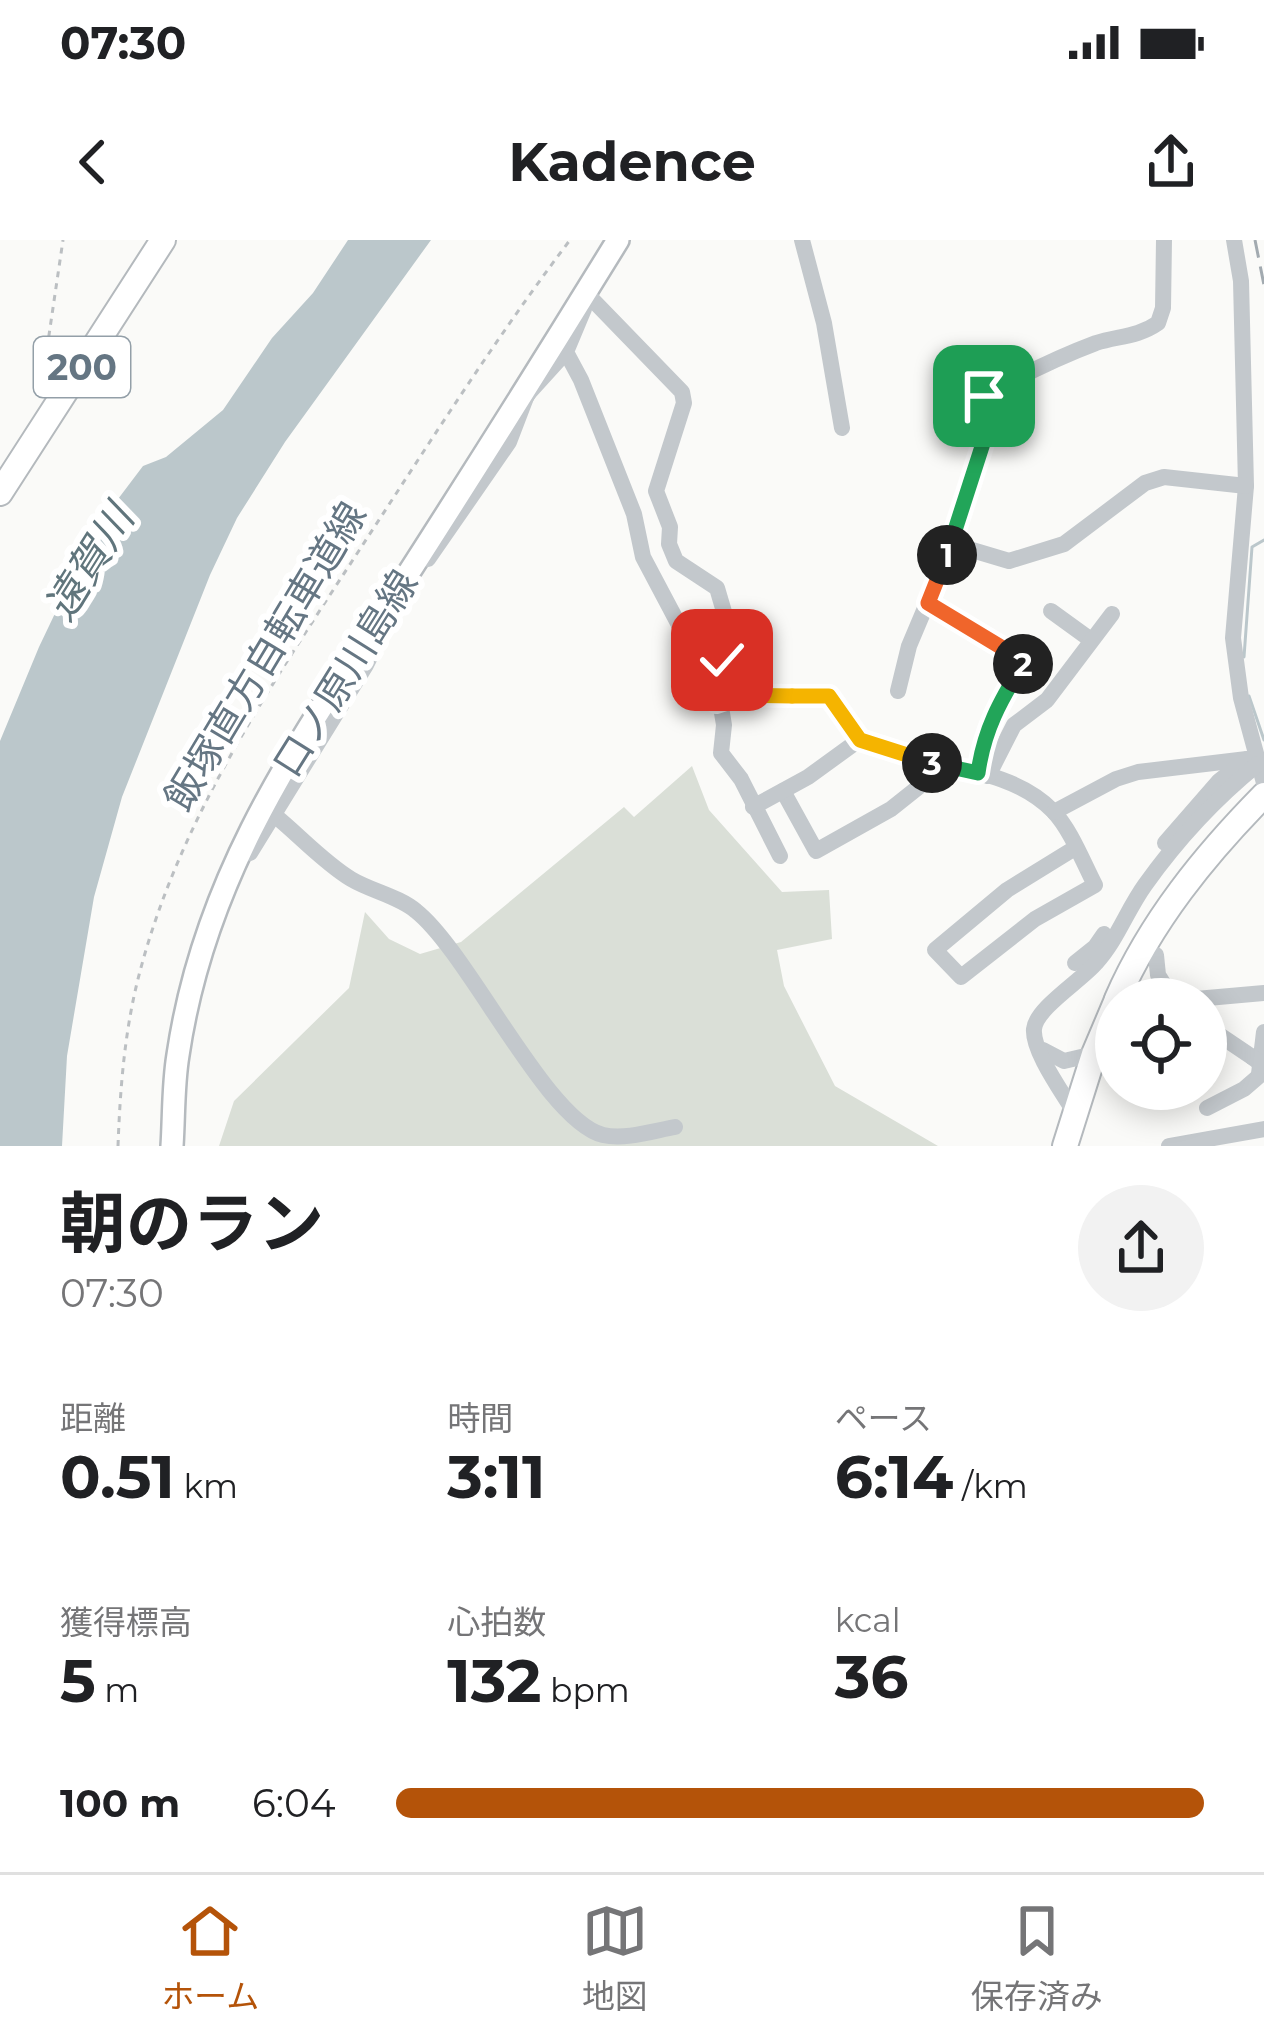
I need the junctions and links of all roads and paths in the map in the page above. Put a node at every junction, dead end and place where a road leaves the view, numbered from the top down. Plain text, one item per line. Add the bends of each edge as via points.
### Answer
1 (63, 240) edge
2 (163, 240) edge
3 (570, 240) edge
4 (618, 240) edge
5 (802, 240) edge
6 (1164, 240) edge
7 (1234, 240) edge
8 (588, 295) junction
9 (566, 352) junction
10 (525, 394) junction
11 (40, 398) dead end
12 (842, 428) dead end
13 (1246, 487) junction
14 (0, 494) edge
15 (952, 544) junction
16 (395, 594) junction
17 (928, 603) junction
18 (1051, 611) dead end
19 (1112, 614) dead end
20 (1090, 640) junction
21 (688, 642) junction
22 (898, 691) dead end
23 (720, 701) junction
24 (860, 740) junction
25 (1254, 760) junction
26 (945, 766) junction
27 (983, 774) junction
28 (1264, 783) edge
29 (783, 791) junction
30 (1264, 795) edge
31 (754, 807) junction
32 (1054, 812) junction
33 (1264, 813) edge
34 (273, 814) junction
35 (1075, 848) junction
36 (781, 856) dead end
37 (1211, 861) junction
38 (217, 905) junction
39 (1156, 956) junction
40 (1075, 962) dead end
41 (1129, 978) edge
42 (1144, 978) edge
43 (1160, 978) edge
44 (1264, 993) edge
45 (1227, 996) edge
46 (1264, 1032) edge
47 (1227, 1044) edge
48 (1037, 1046) junction
49 (1094, 1054) joint
50 (1260, 1071) edge
51 (1095, 1098) edge
52 (1227, 1098) edge
53 (1074, 1112) junction
54 (675, 1126) dead end
55 (1256, 1136) edge
56 (1215, 1142) edge
57 (118, 1146) edge
58 (172, 1146) edge
59 (1065, 1146) edge
60 (1079, 1146) edge
61 (1169, 1146) edge

1 - 11 path
2 - 14 highway, 200
3 - 57 path, 飯塚直方自転車道線 via 242,731 185,840 137,984
4 - 8 main road, 口ノ原川島線
5 - 12 street
6 - 15 street via 1158,322 1061,357 981,398 991,412
7 - 13 street
8 - 9 street
8 - 10 main road, 口ノ原川島線
8 - 21 street via 682,392 656,491 676,561 717,588 727,657 707,656
9 - 10 street
9 - 21 street via 634,514 643,557
10 - 16 main road, 口ノ原川島線
13 - 15 street via 1163,477 1064,544 1009,561
13 - 25 street via 1233,638
15 - 17 street
16 - 34 street via 366,665
16 - 38 main road, 口ノ原川島線 via 263,802
17 - 22 street
17 - 27 street via 1024,661 983,736
18 - 20 street
19 - 20 street
20 - 27 street via 1047,700 1014,725
21 - 23 street
23 - 24 street via 829,696
23 - 31 street via 721,753
24 - 26 street
24 - 29 street
25 - 28 street
25 - 32 street via 1138,772
25 - 40 street via 1219,781 1173,832 1095,947
25 - 48 street via 1143,887 1094,966 1042,1012
26 - 27 street
26 - 29 street via 816,851
27 - 32 street
29 - 31 street
30 - 37 highway
31 - 36 street
32 - 35 street
33 - 37 highway
34 - 38 street
34 - 54 street via 347,877 415,909 548,1087 593,1131 629,1135
35 - 35 street via 1095,885 961,977 935,950 1006,890
37 - 39 highway
37 - 41 highway via 1164,914
38 - 58 main road, 口ノ原川島線 via 177,1058
39 - 42 highway
39 - 43 street
44 - 45 street
46 - 50 street
47 - 50 street
48 - 49 street via 1064,1061
48 - 53 street
49 - 53 highway
50 - 52 street
51 - 60 highway
53 - 59 highway
55 - 56 street
56 - 61 street

